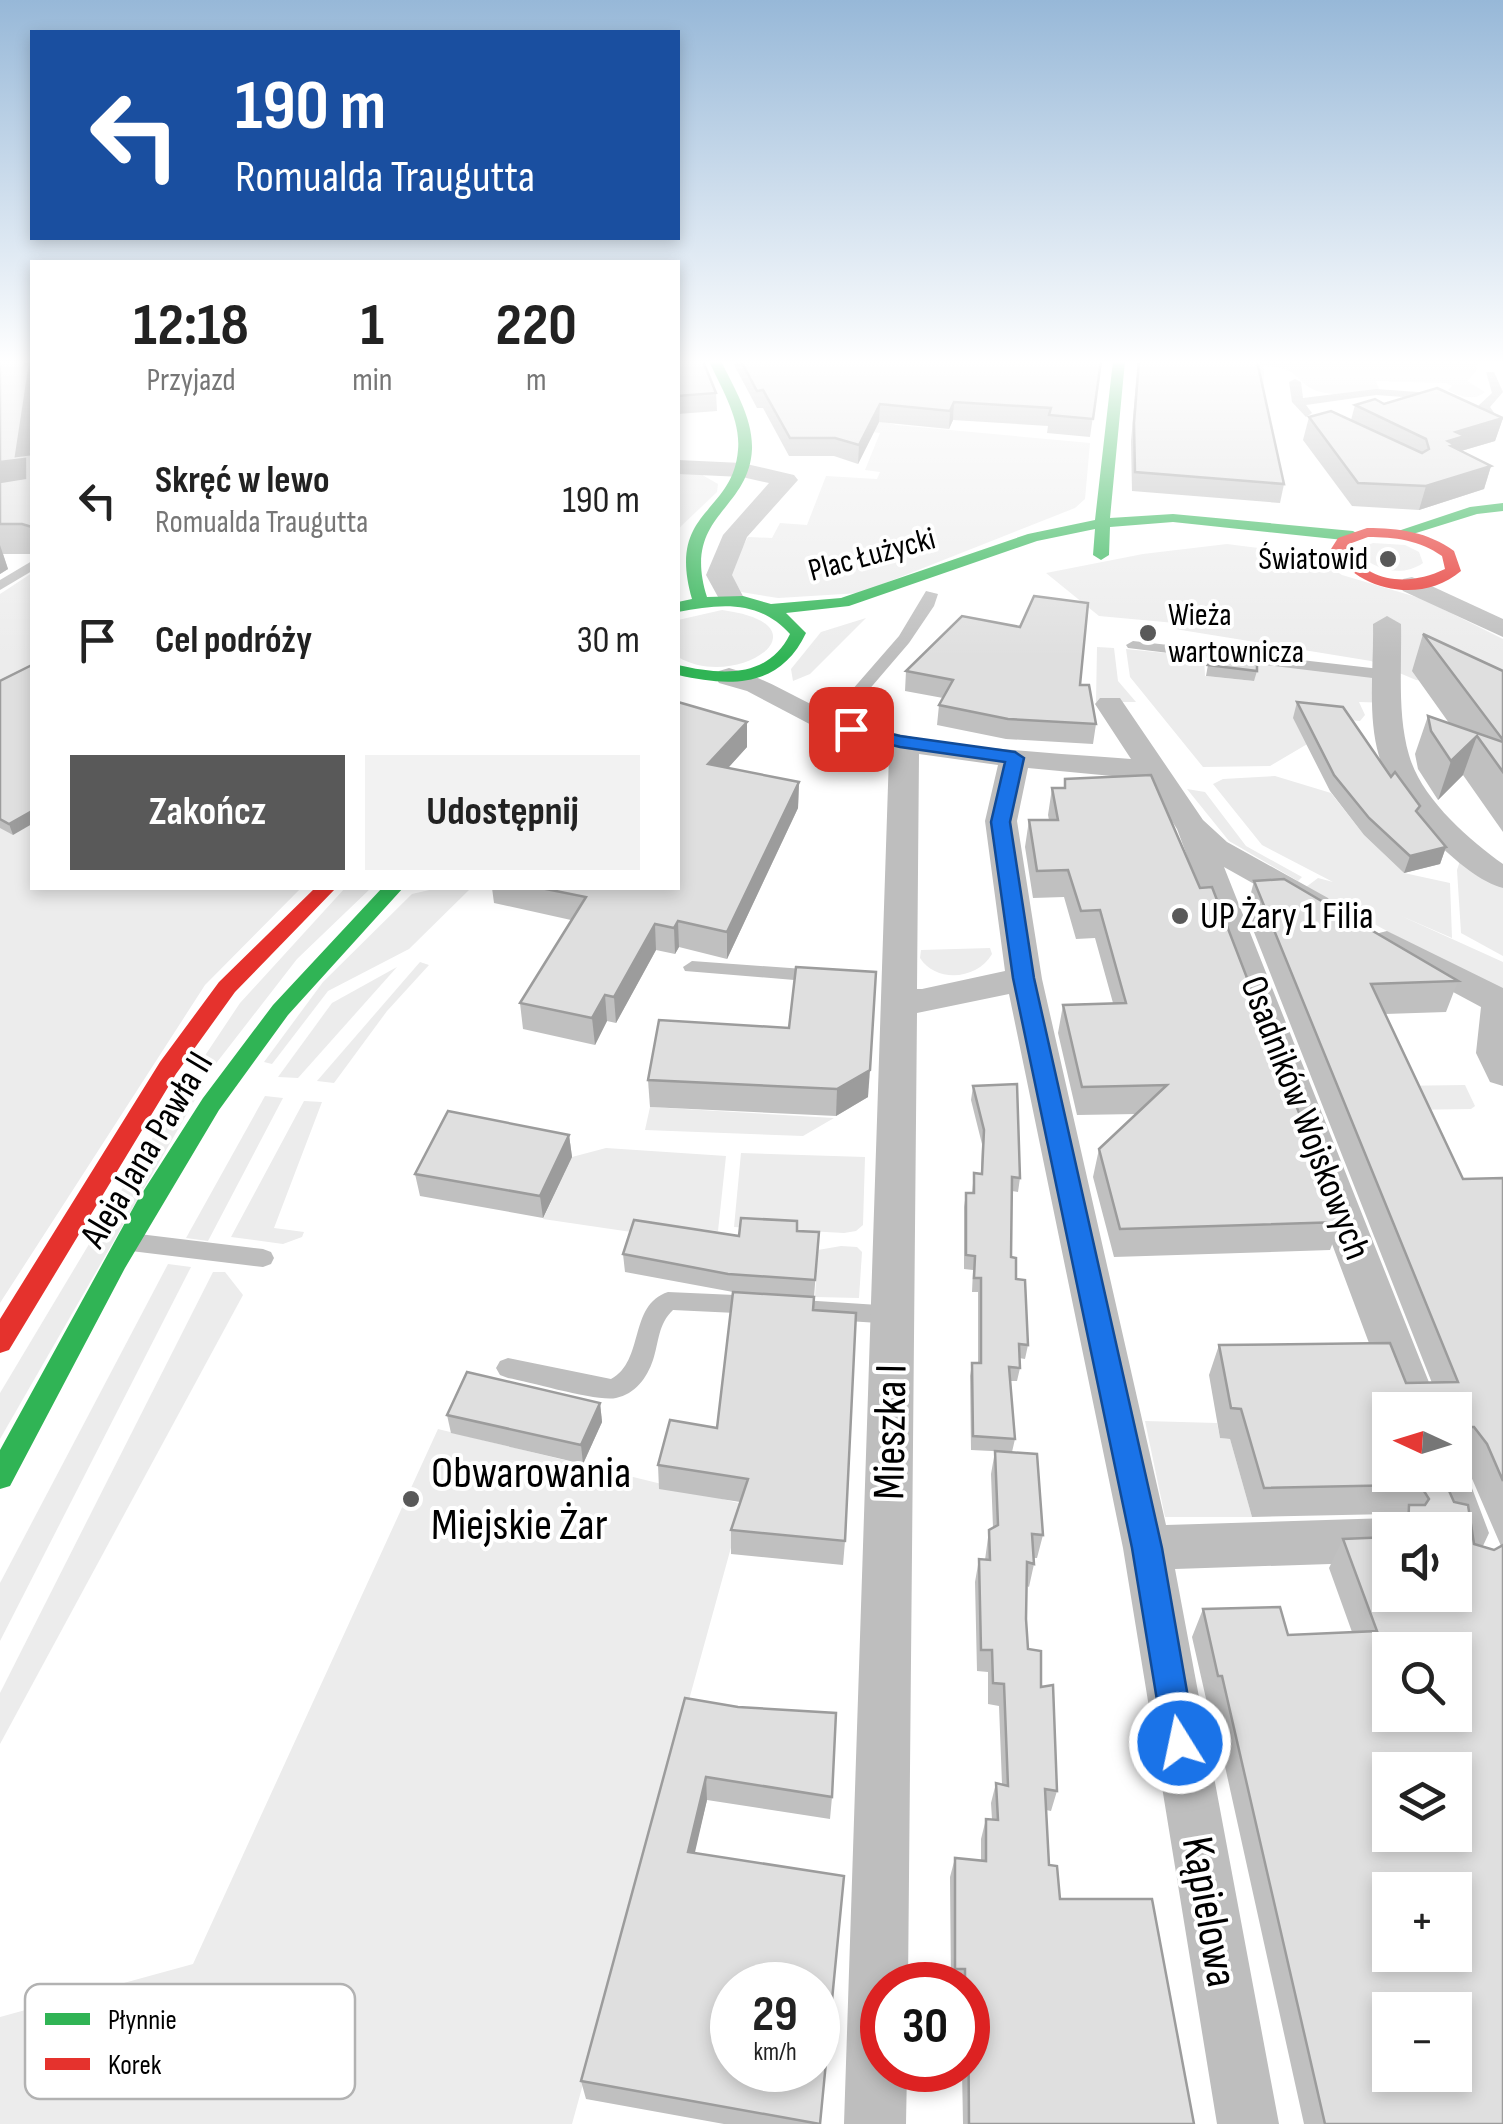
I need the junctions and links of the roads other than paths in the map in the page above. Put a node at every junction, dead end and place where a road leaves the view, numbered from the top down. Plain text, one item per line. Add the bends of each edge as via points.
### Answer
1 (744, 460) edge
2 (1108, 460) edge
3 (680, 467) edge
4 (742, 470) junction
5 (1104, 490) junction
6 (1503, 508) edge
7 (708, 514) junction
8 (1174, 518) junction
9 (1104, 522) junction
10 (1400, 533) junction
11 (1354, 536) junction
12 (1169, 542) dead end
13 (680, 543) edge
14 (1442, 548) junction
15 (1101, 555) dead end
16 (1340, 558) junction
17 (0, 560) edge
18 (30, 563) edge
19 (30, 564) edge
20 (1448, 576) junction
21 (1412, 584) junction
22 (0, 586) edge
23 (964, 587) dead end
24 (931, 594) junction
25 (732, 600) junction
26 (689, 604) edge
27 (770, 609) junction
28 (1503, 618) edge
29 (1386, 624) dead end
30 (1503, 629) edge
31 (798, 636) junction
32 (1133, 645) dead end
33 (777, 664) junction
34 (680, 672) edge
35 (1389, 675) junction
36 (730, 677) junction
37 (780, 696) junction
38 (1110, 704) dead end
39 (831, 724) junction
40 (900, 742) junction
41 (1015, 758) junction
42 (1159, 778) junction
43 (1192, 827) junction
44 (1503, 878) edge
45 (324, 890) edge
46 (392, 890) edge
47 (692, 967) dead end
48 (831, 976) edge
49 (1024, 978) junction
50 (891, 987) junction
51 (1502, 1002) edge
52 (1503, 1074) edge
53 (130, 1242) junction
54 (263, 1258) dead end
55 (894, 1316) junction
56 (0, 1342) edge
57 (508, 1368) dead end
58 (1411, 1392) edge
59 (0, 1477) edge
60 (1372, 1541) edge
61 (1147, 1548) junction
62 (876, 2124) edge
63 (1248, 2124) edge

1 - 4 street
2 - 5 street
3 - 4 street
4 - 7 street
4 - 25 street via 786,480 726,554 720,575
5 - 8 street
5 - 9 street
6 - 10 street
6 - 14 street
7 - 13 street
7 - 26 street via 690,557
8 - 9 street, Plac Łużycki
8 - 11 street
9 - 15 street
9 - 27 street, Plac Łużycki via 1032,537 873,596
10 - 11 street
10 - 14 street
11 - 16 street via 1338,549
12 - 16 street via 1261,542
14 - 20 street via 1453,560
16 - 21 street via 1376,580
17 - 18 lane
19 - 22 lane
20 - 21 street
20 - 28 street
21 - 30 street
23 - 24 street, Plac Łużycki
24 - 31 street, Plac Łużycki
24 - 39 lane via 908,635
25 - 26 street
25 - 27 street
27 - 31 street via 791,622
29 - 35 street
31 - 33 street via 789,657
32 - 35 lane
33 - 36 street
33 - 37 street
34 - 36 street
35 - 44 street via 1394,758 1410,787 1448,832
36 - 37 street
37 - 39 street
38 - 42 street
39 - 40 street
40 - 41 street
40 - 50 street, Mieszka I
41 - 42 street via 1119,766
41 - 49 street, Kąpielowa via 1001,822
42 - 43 street
43 - 51 street via 1216,849
43 - 58 street, Osadników Wojskowych
45 - 56 street, Aleja Jana Pawła II via 227,987 178,1055
46 - 53 street, Aleja Jana Pawła II via 292,997 229,1078
47 - 48 lane
49 - 50 street via 922,1001
49 - 61 street, Kąpielowa
50 - 55 street, Mieszka I
51 - 52 street via 1495,1052
53 - 54 lane
53 - 59 street, Aleja Jana Pawła II
55 - 57 lane via 668,1301 658,1307 628,1384 596,1388
55 - 62 street, Mieszka I
60 - 61 street
61 - 63 street, Kąpielowa

